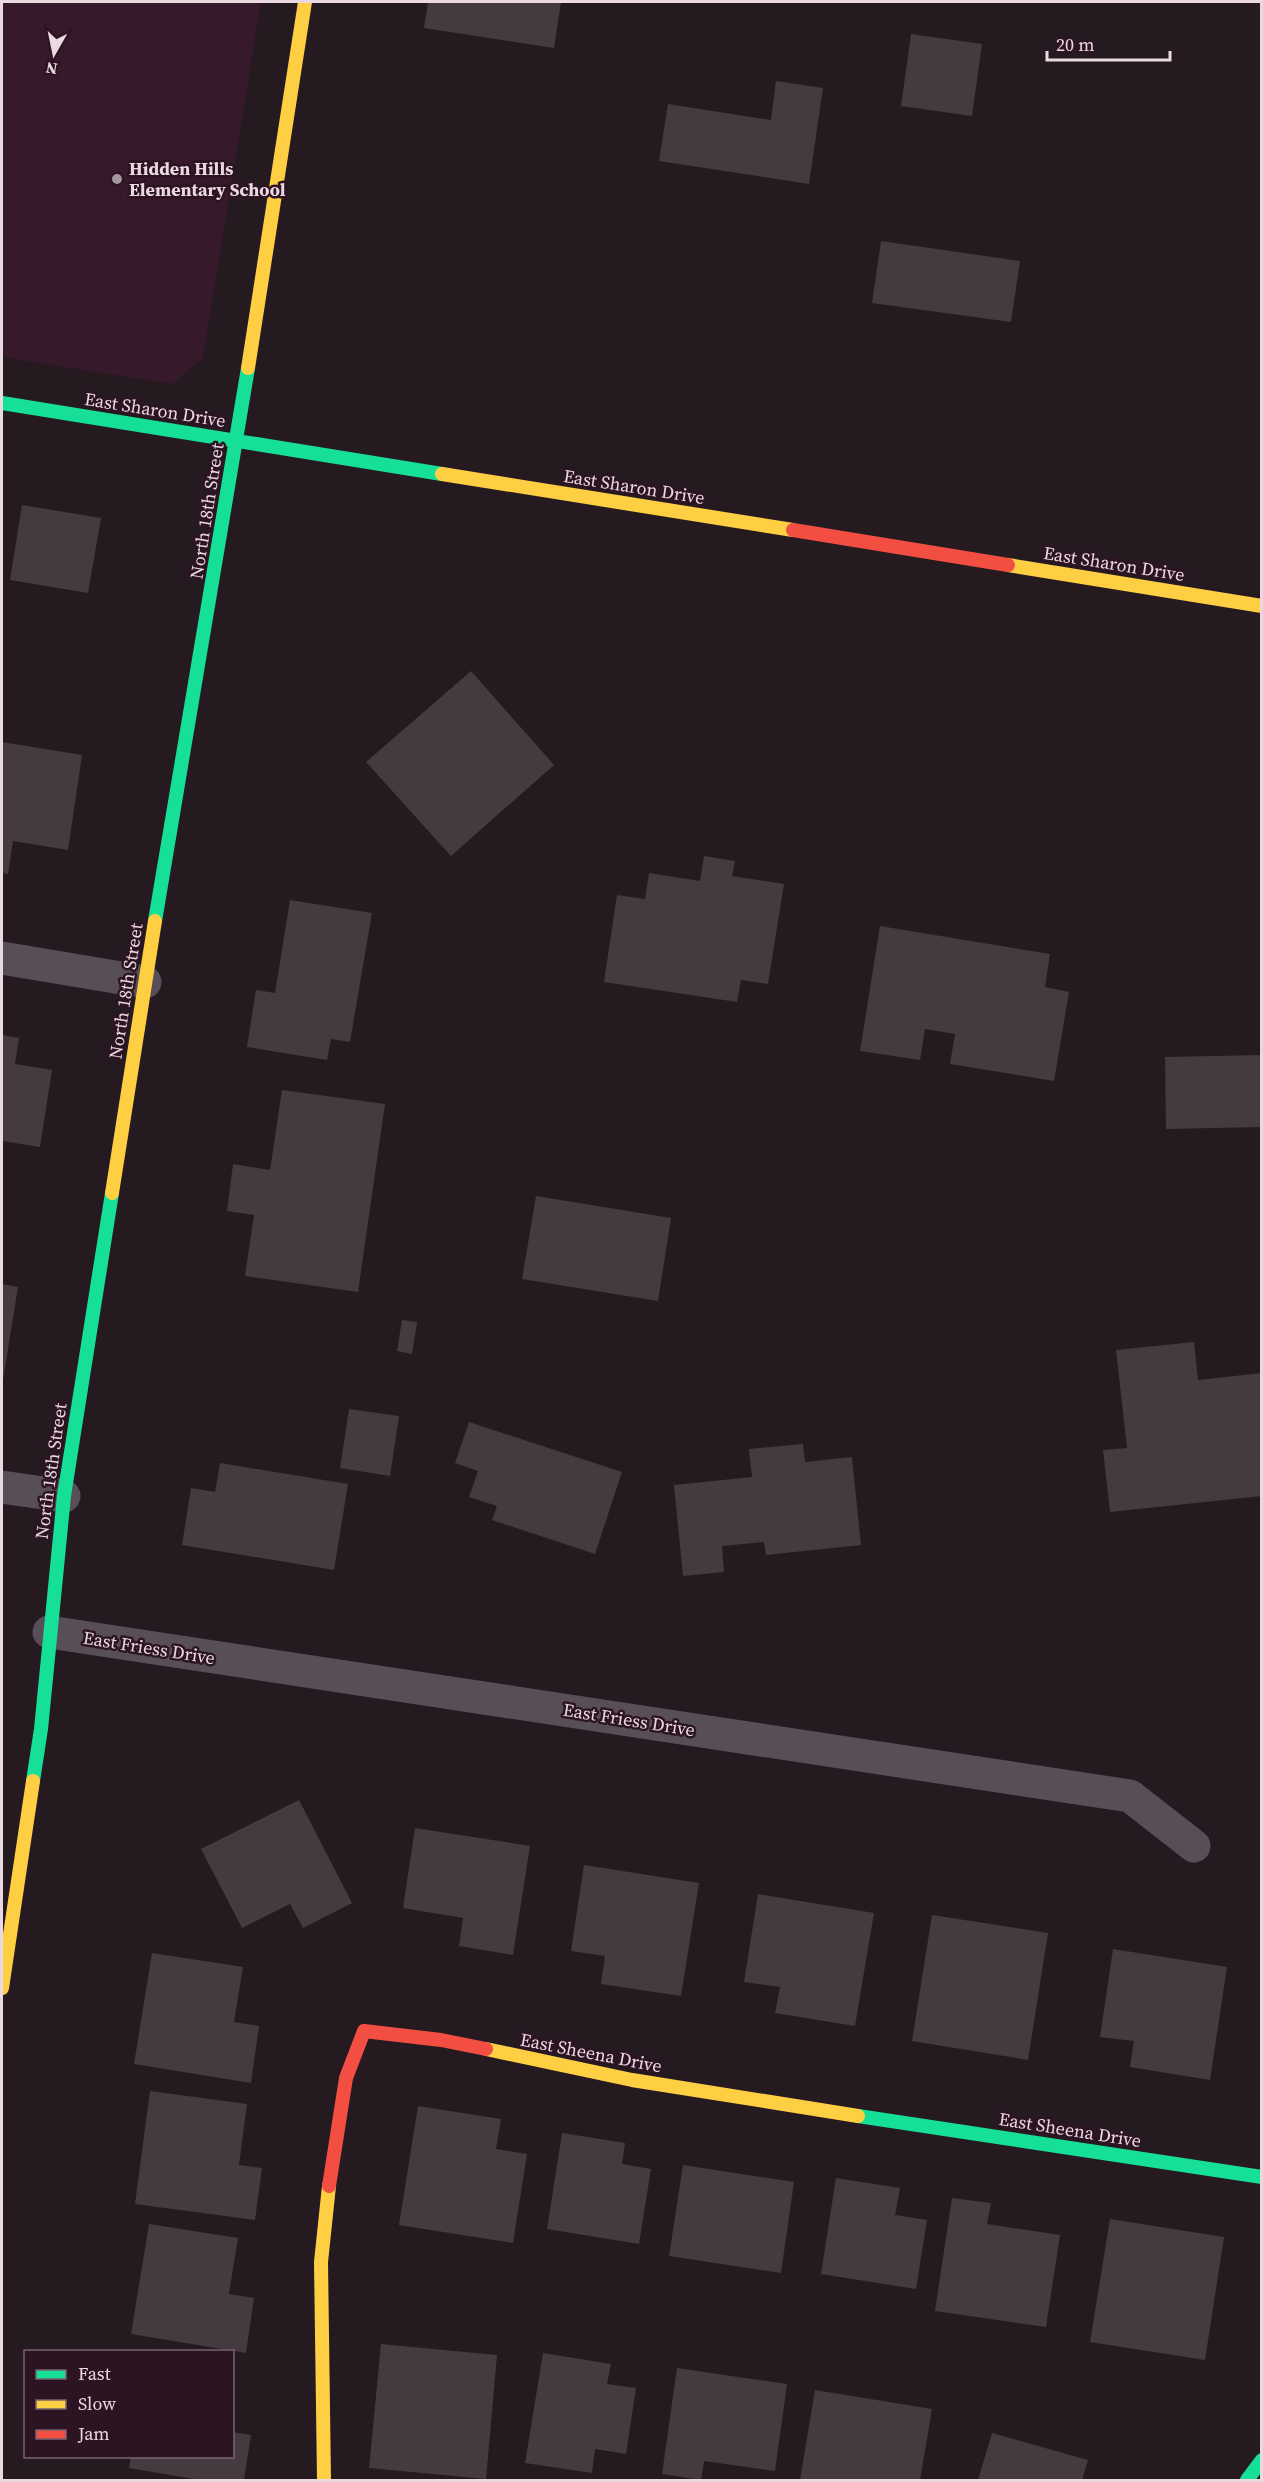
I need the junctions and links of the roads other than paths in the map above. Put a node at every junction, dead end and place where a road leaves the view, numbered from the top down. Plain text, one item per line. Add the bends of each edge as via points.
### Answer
1 (304, 2) edge
2 (2, 403) edge
3 (237, 441) junction
4 (1262, 606) edge
5 (2, 958) edge
6 (145, 982) junction
7 (2, 1487) edge
8 (64, 1496) junction
9 (49, 1632) junction
10 (1194, 1846) dead end
11 (2, 1988) edge
12 (1262, 2177) edge
13 (1262, 2460) edge
14 (324, 2481) edge
15 (1248, 2481) edge

1 - 3 street, North 18th Street
2 - 3 street, East Sharon Drive
3 - 4 street, East Sharon Drive
3 - 6 street, North 18th Street
5 - 6 street
6 - 8 street, North 18th Street
7 - 8 street
8 - 9 street, North 18th Street
9 - 10 street, East Friess Drive via 1130,1796
9 - 11 street, North 18th Street via 41,1729
12 - 14 street, East Sheena Drive via 742,2098 632,2080 441,2040 364,2031 346,2078 321,2262
13 - 15 street

